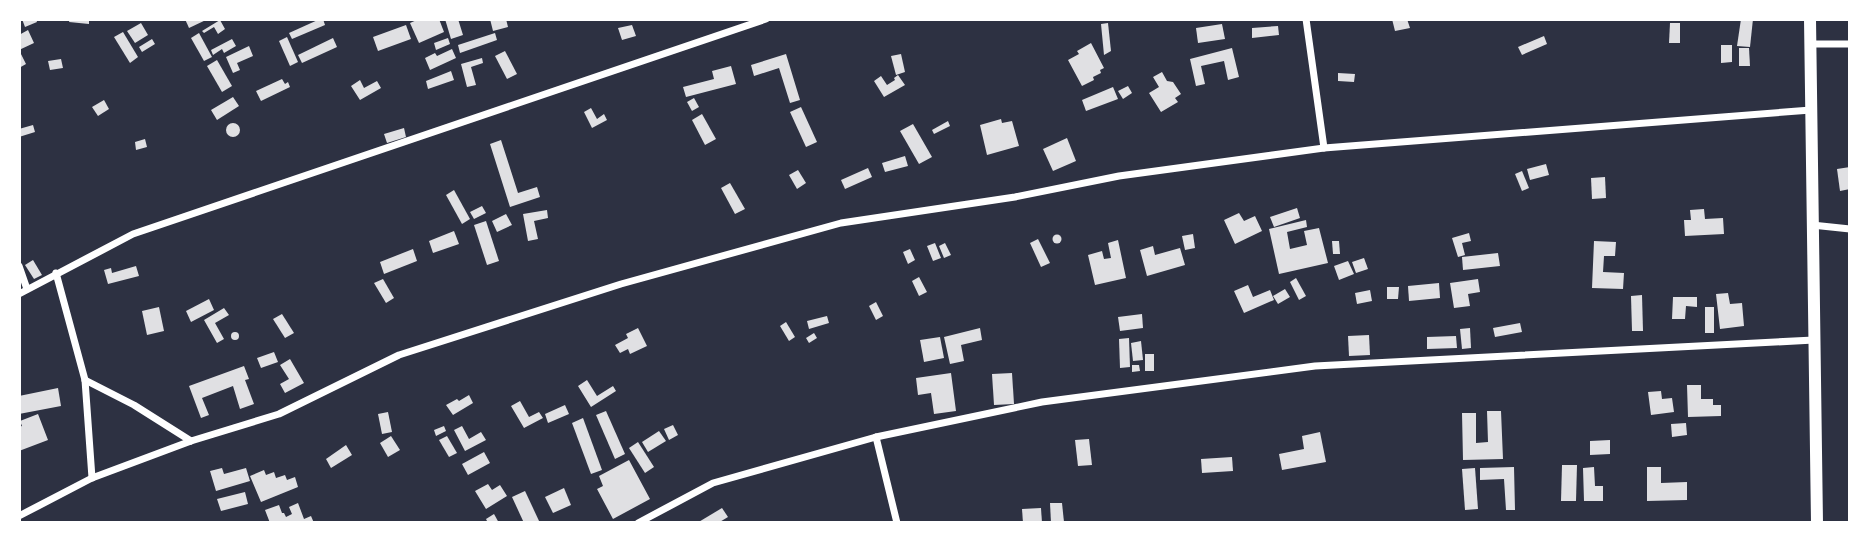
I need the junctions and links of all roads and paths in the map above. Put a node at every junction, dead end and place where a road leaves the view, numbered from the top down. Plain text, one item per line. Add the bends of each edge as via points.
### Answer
1 (766, 19) edge
2 (1306, 19) edge
3 (1810, 19) edge
4 (1810, 44) junction
5 (1850, 44) edge
6 (1811, 110) junction
7 (1324, 148) junction
8 (1812, 225) junction
9 (1850, 229) edge
10 (19, 266) edge
11 (56, 273) junction
12 (27, 289) junction
13 (19, 293) edge
14 (1814, 340) junction
15 (85, 380) junction
16 (876, 437) junction
17 (191, 440) junction
18 (92, 478) junction
19 (19, 516) edge
20 (638, 523) edge
21 (897, 523) edge
22 (1816, 523) edge

1 - 11 street via 133,234
2 - 7 street
3 - 4 street
4 - 5 street
4 - 6 street
6 - 7 street
6 - 8 street
7 - 17 street via 1119,176 841,223 621,284 399,355 279,414
8 - 9 street
8 - 14 street
10 - 12 street
11 - 12 street
11 - 15 street
12 - 13 street
14 - 16 street via 1315,366 1042,402
14 - 22 street
15 - 17 street
15 - 18 street
16 - 20 street via 713,483
16 - 21 street
17 - 18 street
18 - 19 street

